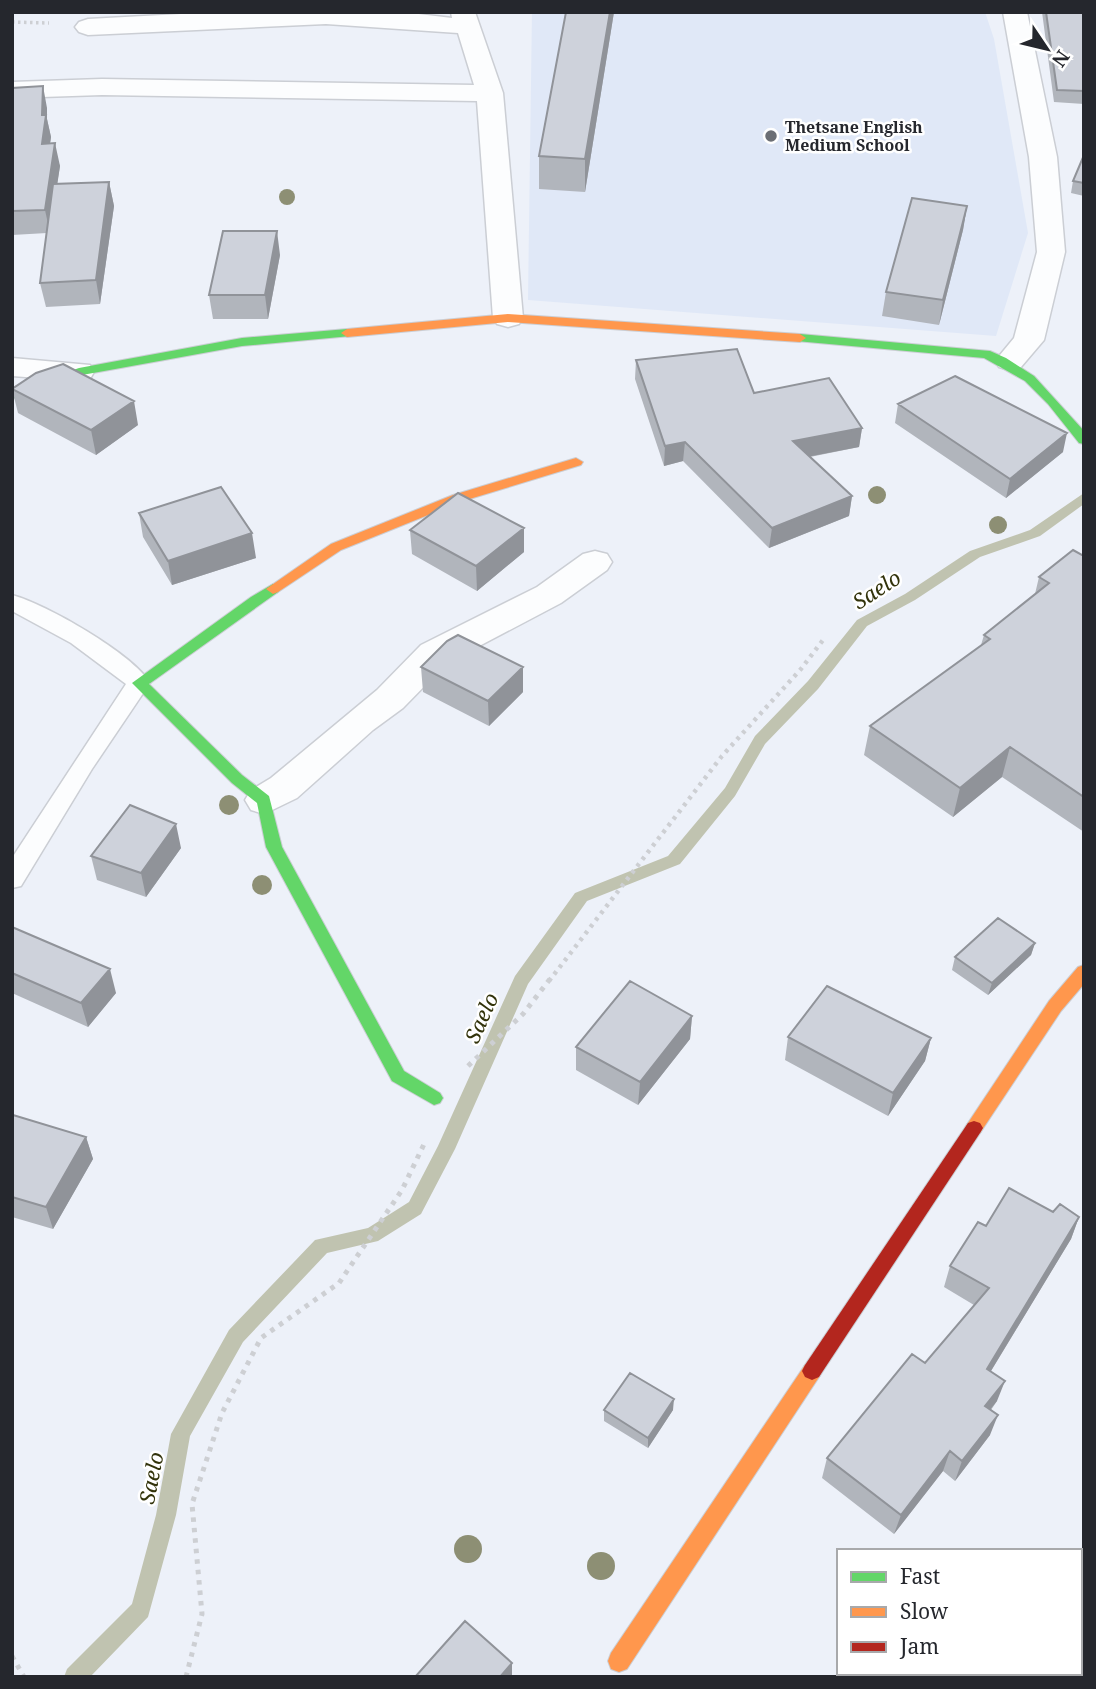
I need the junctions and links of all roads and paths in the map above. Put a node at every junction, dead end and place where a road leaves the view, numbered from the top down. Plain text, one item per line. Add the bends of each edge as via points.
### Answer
1 (1015, 12) edge
2 (465, 20) edge
3 (88, 27) dead end
4 (12, 90) edge
5 (490, 93) junction
6 (508, 318) junction
7 (1010, 361) junction
8 (12, 367) edge
9 (79, 372) junction
10 (12, 395) edge
11 (1084, 440) edge
12 (576, 462) dead end
13 (595, 562) dead end
14 (12, 602) edge
15 (139, 683) junction
16 (264, 800) junction
17 (12, 879) edge
18 (1084, 972) edge
19 (434, 1098) dead end
20 (12, 1656) edge
21 (619, 1661) dead end
22 (24, 1677) edge

1 - 7 street via 1043,156 1051,252 1029,340
2 - 3 street via 298,16
2 - 5 street
4 - 5 street via 102,87
5 - 6 street
6 - 7 street via 944,348
6 - 9 street via 242,342
7 - 11 street via 1028,374
8 - 9 street
9 - 10 street
12 - 15 street via 458,498 336,547
13 - 16 street via 549,595 434,654 390,699
14 - 15 lane via 40,613
15 - 16 street
15 - 17 lane
16 - 19 street via 274,847 398,1076
18 - 21 street via 1055,1006 903,1230
20 - 22 path

